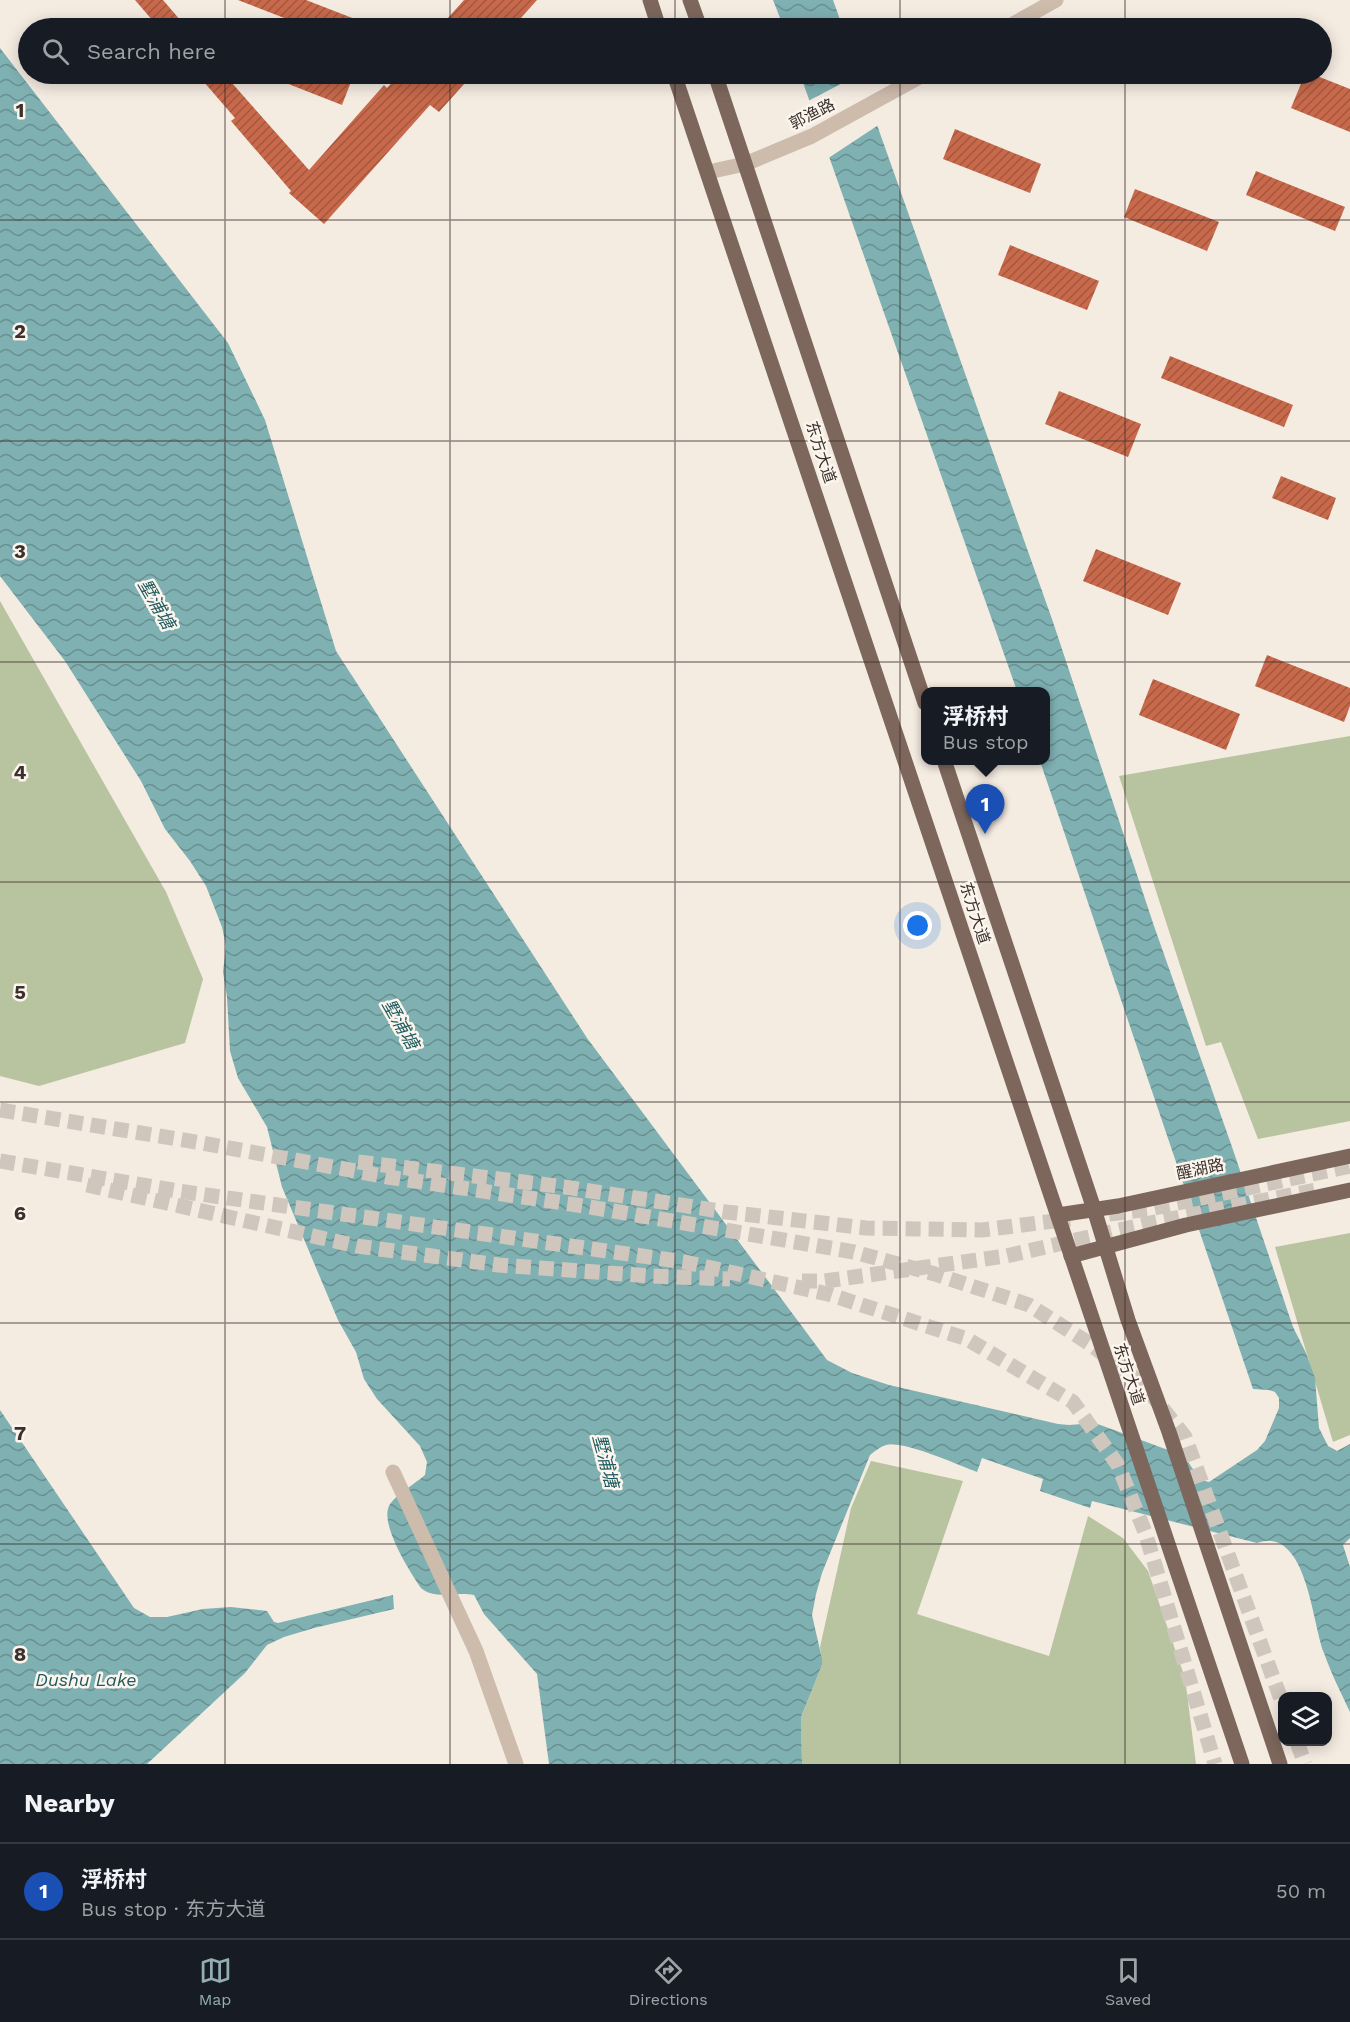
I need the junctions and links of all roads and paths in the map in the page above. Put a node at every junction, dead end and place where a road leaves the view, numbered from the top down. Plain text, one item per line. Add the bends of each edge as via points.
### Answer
1 (650, 0) edge
2 (690, 0) edge
3 (1056, 0) edge
4 (656, 18) edge
5 (696, 18) edge
6 (1024, 18) edge
7 (677, 84) edge
8 (718, 84) edge
9 (907, 84) edge
10 (745, 164) junction
11 (708, 172) junction
12 (921, 691) edge
13 (946, 765) edge
14 (1350, 1156) edge
15 (1350, 1190) edge
16 (1094, 1209) junction
17 (1058, 1215) junction
18 (1106, 1247) junction
19 (1071, 1256) junction
20 (396, 1475) dead end
21 (516, 1764) edge
22 (1242, 1764) edge
23 (1280, 1764) edge

1 - 4 main road
2 - 5 main road
3 - 6 street
7 - 11 main road, 东方大道
8 - 10 main road, 东方大道
9 - 10 street, 郭渔路 via 812,136
10 - 11 street, 郭渔路
10 - 12 main road, 东方大道
11 - 17 main road, 东方大道
13 - 16 main road, 东方大道
14 - 16 main road, 醒湖路
15 - 18 main road via 1186,1225
16 - 17 main road, 醒湖路
16 - 18 main road, 东方大道
17 - 19 main road, 东方大道
18 - 19 main road
18 - 23 main road, 东方大道
19 - 22 main road, 东方大道
20 - 21 street via 476,1651

